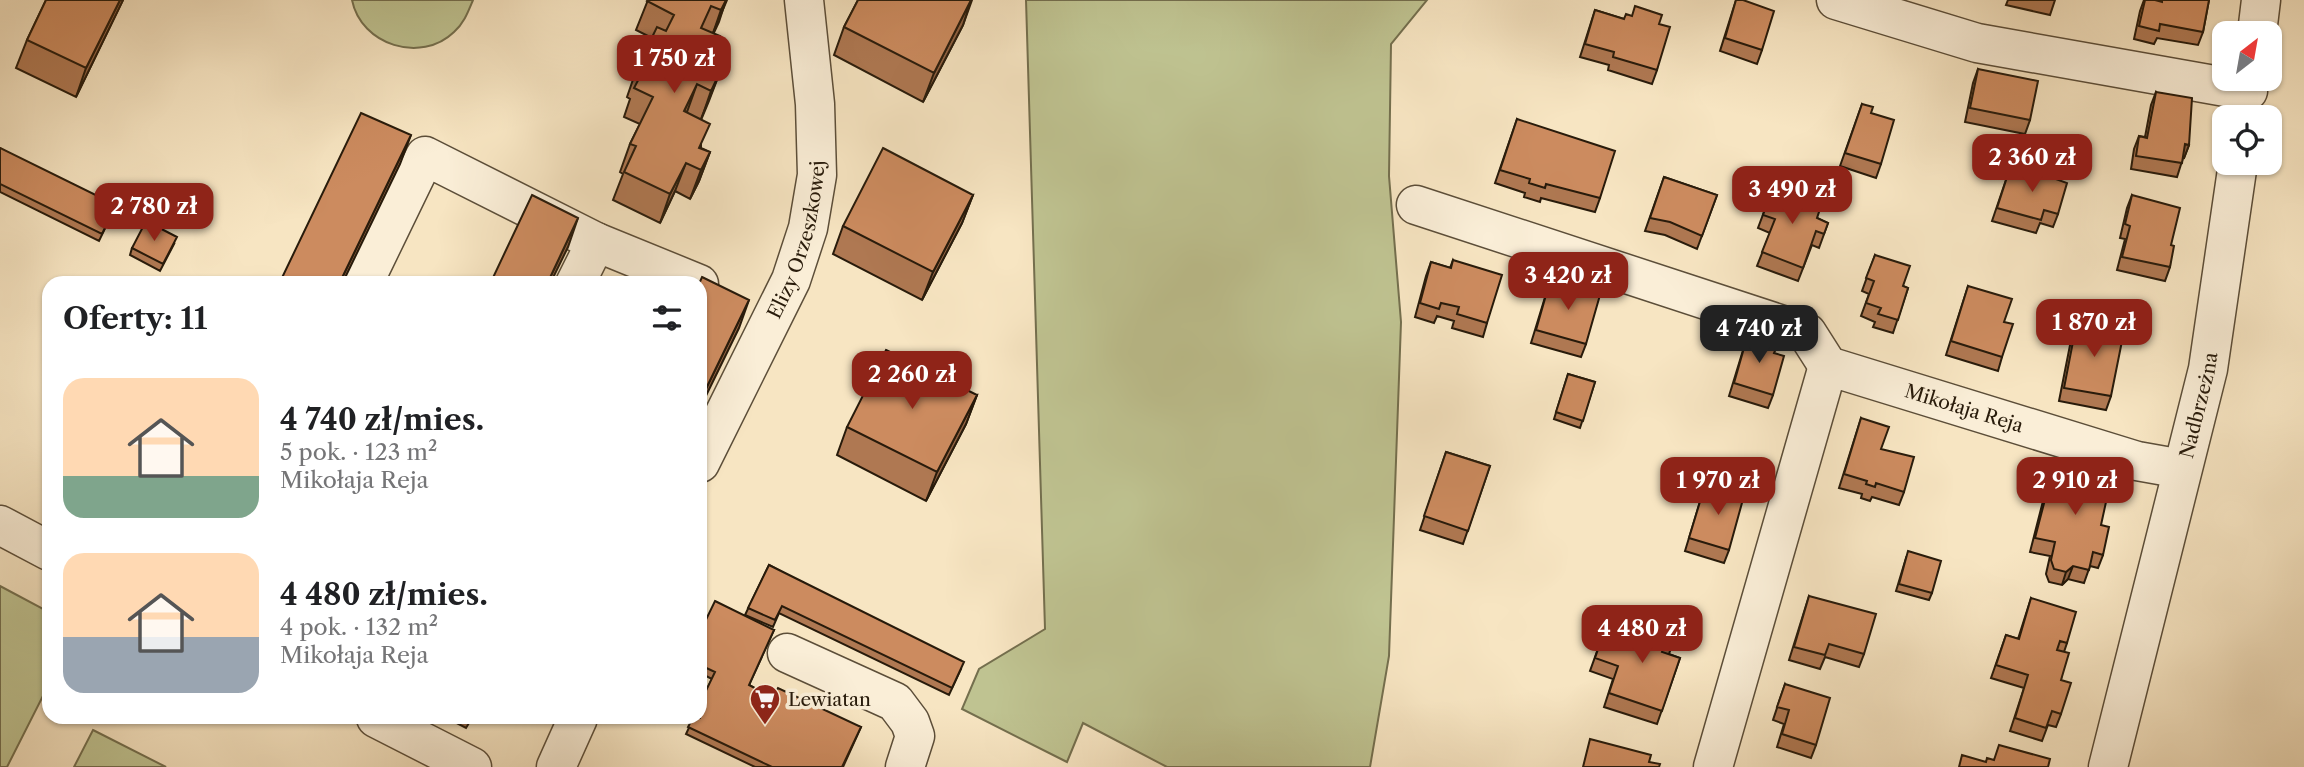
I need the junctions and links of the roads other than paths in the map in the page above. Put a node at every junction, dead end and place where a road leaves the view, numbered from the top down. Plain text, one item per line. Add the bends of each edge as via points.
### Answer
1 (804, 0) edge
2 (1836, 0) edge
3 (2261, 0) edge
4 (2258, 21) edge
5 (2247, 96) edge
6 (2236, 175) edge
7 (1416, 205) dead end
8 (596, 242) junction
9 (367, 276) edge
10 (579, 276) edge
11 (678, 276) edge
12 (707, 288) edge
13 (728, 297) edge
14 (1828, 366) junction
15 (707, 422) edge
16 (2182, 469) junction
17 (0, 525) edge
18 (42, 547) edge
19 (787, 653) dead end
20 (388, 724) edge
21 (575, 724) edge
22 (472, 767) edge
23 (556, 767) edge
24 (905, 767) edge
25 (1713, 767) edge
26 (2108, 767) edge

1 - 13 street, Elizy Orzeszkowej via 817,175 808,228 791,280
2 - 5 street via 1977,43
3 - 4 street
6 - 16 street, Nadbrzeżna via 2208,369
7 - 14 street via 1807,333
8 - 9 street via 425,156
8 - 10 street
8 - 11 street
12 - 13 street
13 - 15 street, Elizy Orzeszkowej
14 - 16 street, Mikołaja Reja via 2137,461
14 - 25 street
16 - 26 street, Nadbrzeżna
17 - 18 street
19 - 24 street via 895,702 915,736
20 - 22 street
21 - 23 street

